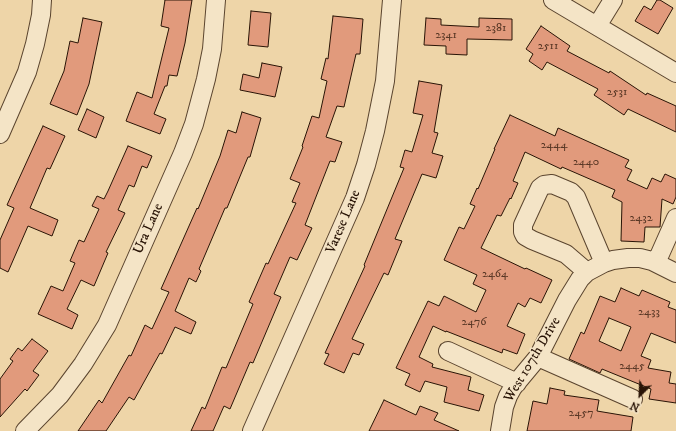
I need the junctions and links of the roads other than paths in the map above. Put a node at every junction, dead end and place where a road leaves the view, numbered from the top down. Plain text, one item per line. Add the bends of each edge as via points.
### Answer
1 (42, 0) edge
2 (216, 0) edge
3 (392, 0) edge
4 (553, 0) edge
5 (613, 0) edge
6 (597, 26) junction
7 (676, 73) edge
8 (0, 134) edge
9 (676, 218) edge
10 (604, 263) junction
11 (656, 263) junction
12 (587, 272) junction
13 (676, 273) edge
14 (448, 351) dead end
15 (538, 357) junction
16 (517, 383) junction
17 (633, 399) dead end
18 (25, 431) edge
19 (252, 431) edge
20 (500, 431) edge

1 - 8 street via 35,44
2 - 18 street, Ura Lane via 212,49 194,124 107,325 60,395
3 - 19 street, Varese Lane via 385,81 366,165 352,204
4 - 6 street
5 - 6 street
6 - 7 street
9 - 11 street
10 - 11 street, West 107th Drive via 640,258
10 - 12 street, West 107th Drive
10 - 12 street via 576,197 572,192 552,184 544,185 540,188 523,225 523,232 532,240 566,254
11 - 13 street, West 107th Drive
12 - 15 street, West 107th Drive via 567,300
14 - 16 street
15 - 16 street, West 107th Drive
15 - 17 street
16 - 20 street, West 107th Drive via 504,407

